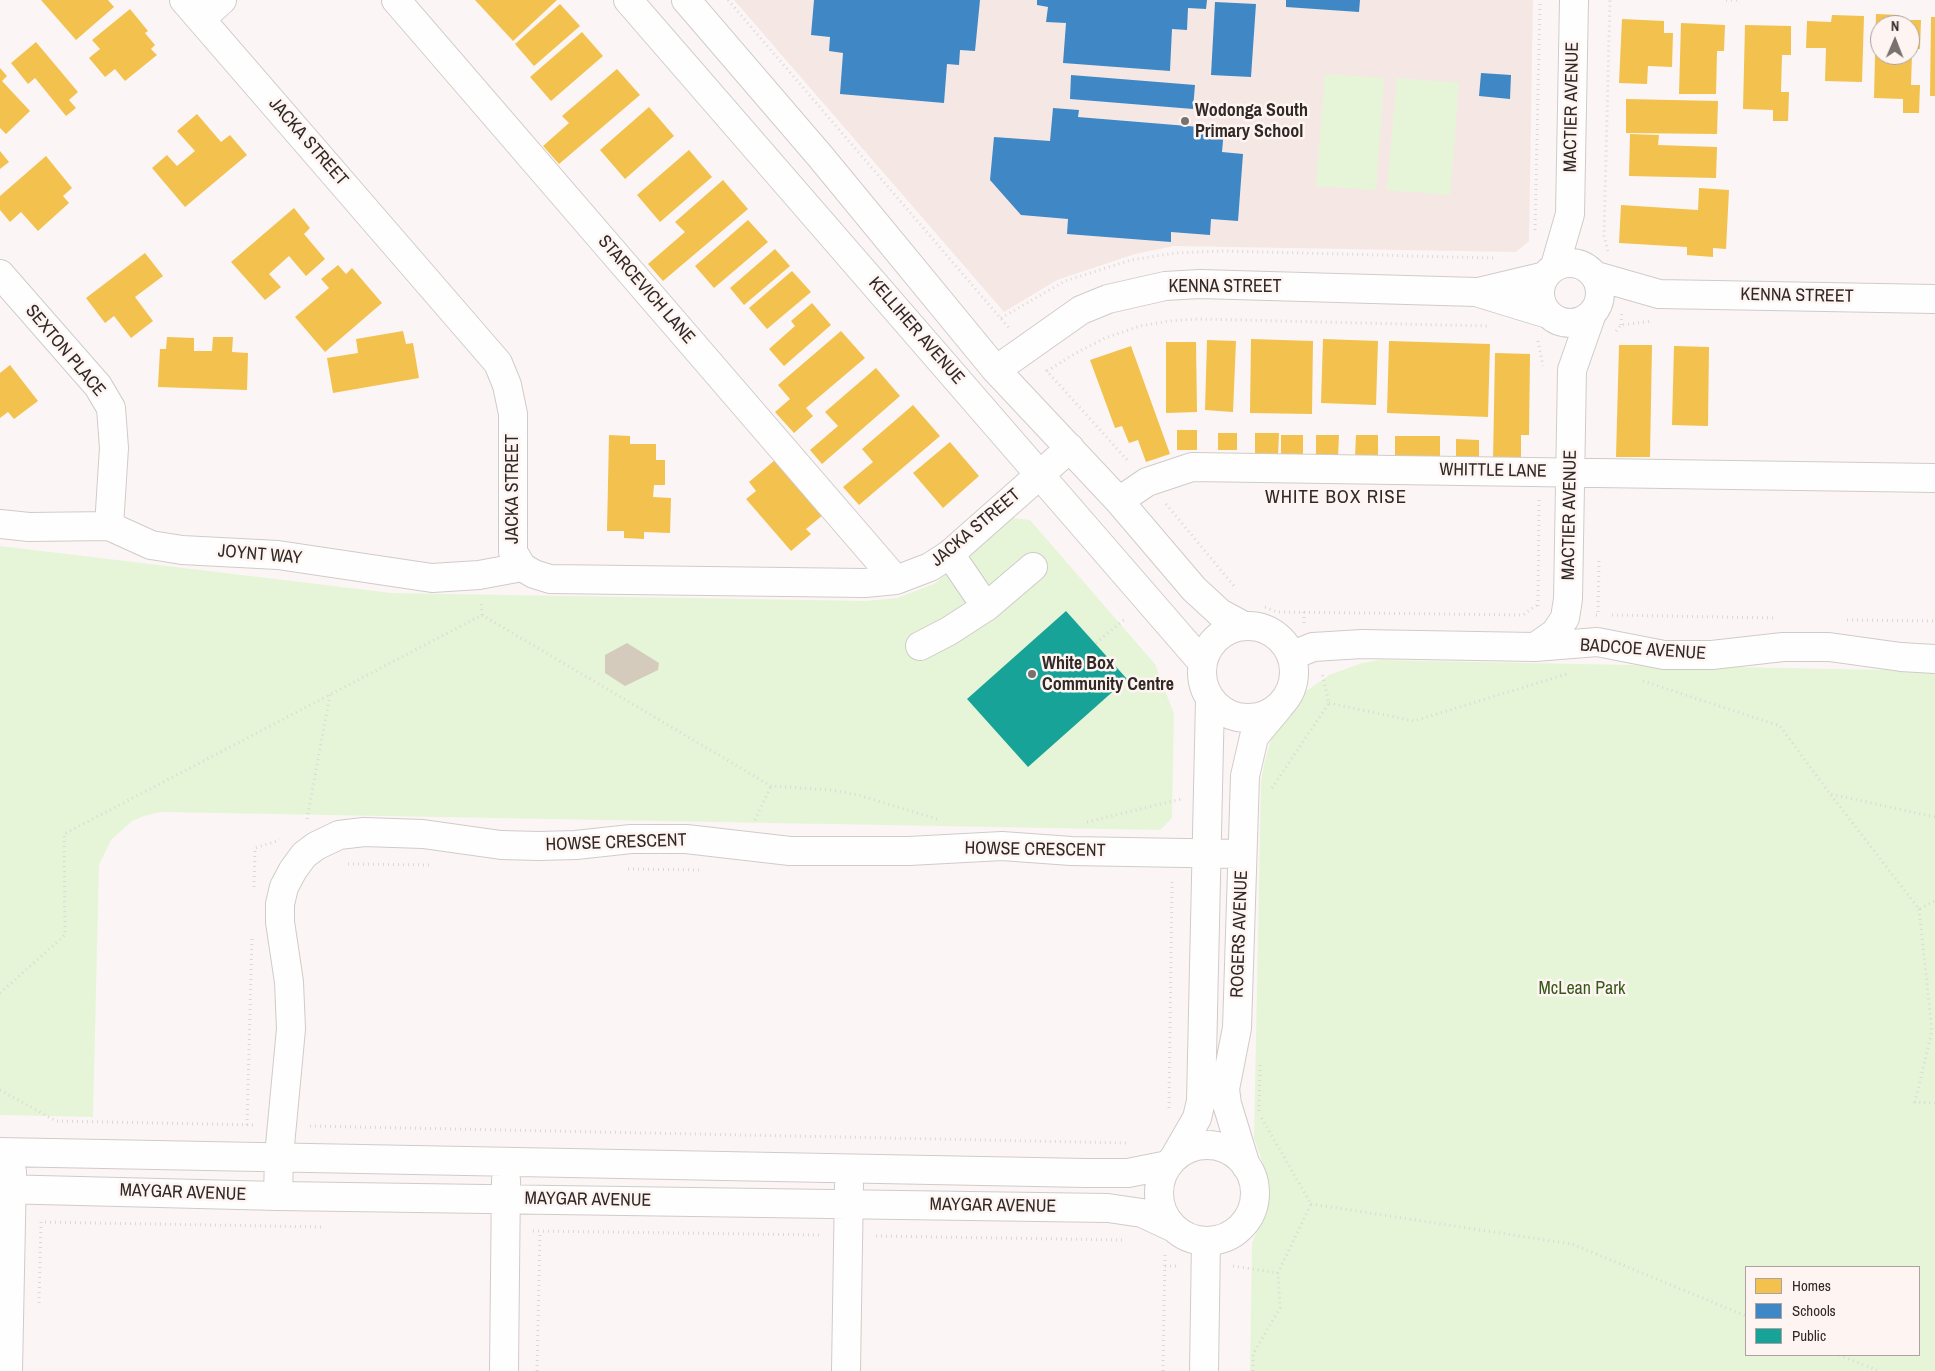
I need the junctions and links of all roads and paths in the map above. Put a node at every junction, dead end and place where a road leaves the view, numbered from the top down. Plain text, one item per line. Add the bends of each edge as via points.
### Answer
1 (222, 0) edge
2 (396, 0) edge
3 (628, 0) edge
4 (686, 0) edge
5 (728, 0) edge
6 (1540, 0) edge
7 (1574, 0) edge
8 (1610, 0) edge
9 (1726, 0) edge
10 (1737, 0) edge
11 (192, 10) edge
12 (1570, 214) junction
13 (1535, 233) dead end
14 (1497, 258) dead end
15 (1550, 271) junction
16 (1591, 271) junction
17 (0, 274) edge
18 (1476, 292) junction
19 (1935, 299) edge
20 (1622, 304) junction
21 (1593, 313) junction
22 (1002, 318) junction
23 (1661, 322) dead end
24 (1545, 323) junction
25 (1489, 326) dead end
26 (1613, 333) dead end
27 (1025, 348) junction
28 (1543, 369) dead end
29 (996, 370) junction
30 (1572, 370) junction
31 (1047, 371) junction
32 (1070, 448) junction
33 (1540, 471) junction
34 (1571, 472) junction
35 (1039, 473) junction
36 (1935, 478) edge
37 (1147, 482) junction
38 (1119, 502) junction
39 (0, 524) edge
40 (109, 526) junction
41 (950, 554) junction
42 (1599, 558) dead end
43 (522, 567) junction
44 (1033, 567) dead end
45 (479, 575) junction
46 (896, 580) junction
47 (1240, 592) dead end
48 (1537, 605) junction
49 (986, 607) junction
50 (1304, 611) junction
51 (1598, 614) junction
52 (482, 615) junction
53 (1253, 616) junction
54 (1126, 618) dead end
55 (1565, 618) junction
56 (1776, 618) dead end
57 (1846, 620) dead end
58 (1935, 622) edge
59 (1597, 642) junction
60 (1096, 643) dead end
61 (920, 646) dead end
62 (1534, 646) junction
63 (1302, 651) junction
64 (1935, 659) edge
65 (1202, 662) junction
66 (1574, 672) dead end
67 (1639, 680) dead end
68 (1210, 700) junction
69 (1330, 703) junction
70 (1279, 707) junction
71 (1830, 794) junction
72 (1207, 801) junction
73 (1244, 803) junction
74 (1935, 817) edge
75 (943, 822) dead end
76 (1081, 824) dead end
77 (316, 846) junction
78 (1206, 852) junction
79 (1242, 854) junction
80 (439, 865) dead end
81 (624, 869) dead end
82 (703, 870) dead end
83 (1162, 878) dead end
84 (1935, 902) edge
85 (1919, 909) junction
86 (0, 993) edge
87 (1260, 1064) dead end
88 (0, 1090) edge
89 (1935, 1103) edge
90 (1169, 1114) dead end
91 (282, 1126) junction
92 (1136, 1143) dead end
93 (6, 1152) edge
94 (278, 1156) junction
95 (1171, 1161) junction
96 (506, 1163) junction
97 (1246, 1166) junction
98 (849, 1169) junction
99 (6, 1189) edge
100 (278, 1196) junction
101 (507, 1198) junction
102 (849, 1204) junction
103 (1311, 1204) junction
104 (333, 1227) dead end
105 (506, 1231) junction
106 (540, 1231) junction
107 (849, 1235) junction
108 (1166, 1237) junction
109 (1127, 1240) dead end
110 (1206, 1241) junction
111 (39, 1312) dead end
112 (1745, 1316) edge
113 (1842, 1356) edge
114 (8, 1371) edge
115 (504, 1371) edge
116 (537, 1371) edge
117 (846, 1371) edge
118 (1163, 1371) edge
119 (1204, 1371) edge
120 (1253, 1371) edge
121 (1879, 1371) edge

1 - 11 street
2 - 46 street, STARCEVICH LANE
3 - 35 street, KELLIHER AVENUE
4 - 29 street, KELLIHER AVENUE via 820,156
5 - 22 path
6 - 13 path
7 - 12 street, MACTIER AVENUE
8 - 20 path via 1604,236 1605,248 1611,254 1625,258
9 - 10 path
11 - 43 street, JACKA STREET via 498,364 507,385 513,414 513,552
12 - 15 street, MACTIER AVENUE
12 - 16 street, MACTIER AVENUE
14 - 22 path via 1223,251 1176,253 1131,260 1065,281
15 - 16 street via 1565,263 1575,263
15 - 18 street, KENNA STREET
15 - 24 street via 1540,296
16 - 20 street, KENNA STREET
16 - 21 street via 1600,287 1600,300
17 - 40 street, SEXTON PLACE via 98,386 111,408 114,448
18 - 24 street, KENNA STREET
18 - 27 street, KENNA STREET via 1200,284 1165,286 1108,299 1081,310
19 - 20 street, KENNA STREET via 1659,294
20 - 21 street
20 - 23 path
20 - 26 path
21 - 24 street via 1573,324
21 - 30 street, MACTIER AVENUE
22 - 27 path
24 - 28 path via 1540,342
24 - 30 street, MACTIER AVENUE
25 - 31 path via 1198,319 1140,326 1105,338
27 - 29 street, KENNA STREET
27 - 31 path
29 - 32 street, KELLIHER AVENUE
30 - 34 street, MACTIER AVENUE
31 - 37 path
32 - 35 street, JACKA STREET
32 - 38 street, KELLIHER AVENUE
33 - 34 street, WHITTLE LANE
33 - 37 street, WHITTLE LANE via 1192,467
33 - 48 path
34 - 36 street, WHITTLE LANE
34 - 55 street, MACTIER AVENUE
35 - 41 street, JACKA STREET
35 - 65 street, KELLIHER AVENUE
37 - 38 street, WHITTLE LANE
37 - 47 path
38 - 53 street, KELLIHER AVENUE via 1194,589 1220,613
39 - 40 street, JOYNT WAY
40 - 45 street, JOYNT WAY via 151,545 182,550 278,555 432,578
41 - 46 street, JACKA STREET via 930,567
41 - 49 street
42 - 51 path
43 - 45 street, JOYNT WAY
43 - 46 street, JACKA STREET via 550,579 865,583
44 - 49 street
45 - 52 path
48 - 50 path via 1524,615
48 - 55 path via 1545,616
49 - 61 street
50 - 53 path
50 - 63 path
51 - 55 path
51 - 56 path
51 - 59 path
52 - 75 path via 771,786 849,793
52 - 86 path via 64,834 65,935
53 - 63 street via 1259,627
53 - 65 street via 1217,637
54 - 60 path
55 - 62 street via 1556,633
57 - 58 path
59 - 62 street, BADCOE AVENUE
59 - 64 street, BADCOE AVENUE via 1664,655 1712,656 1783,647 1829,647
62 - 63 street, BADCOE AVENUE via 1362,644
63 - 69 path via 1326,682
63 - 70 street via 1288,697
65 - 68 street via 1201,675
66 - 69 path via 1414,721
67 - 71 path via 1780,726
68 - 70 street via 1235,717 1250,719 1265,716
68 - 72 street, ROGERS AVENUE
69 - 73 path via 1264,802
70 - 73 street, ROGERS AVENUE via 1254,736 1245,776
71 - 74 path
71 - 85 path
72 - 76 path via 1179,799
72 - 78 street, ROGERS AVENUE
73 - 79 street, ROGERS AVENUE
77 - 78 street, HOWSE CRESCENT via 339,835 364,832 423,834 501,845 539,846 631,839 686,839 790,851 909,851 1002,846 1071,851
77 - 80 path via 331,863
77 - 91 street, HOWSE CRESCENT via 293,870 280,904 291,1029
78 - 79 street, HOWSE CRESCENT
78 - 95 street, ROGERS AVENUE via 1201,1101 1197,1118
79 - 97 street, ROGERS AVENUE via 1237,1028 1225,1089
81 - 82 path
83 - 90 path via 1172,878
84 - 85 path
85 - 89 path via 1932,1031 1915,1102
87 - 103 path via 1259,1113
88 - 91 path via 56,1121
91 - 92 path
91 - 94 street, HOWSE CRESCENT
93 - 94 street, MAYGAR AVENUE
93 - 99 street
94 - 96 street, MAYGAR AVENUE
94 - 100 street, HOWSE CRESCENT
95 - 97 street via 1188,1149 1204,1145 1220,1147 1235,1154
95 - 98 street, MAYGAR AVENUE via 1128,1172
95 - 108 street, ROGERS AVENUE via 1162,1176 1159,1196
96 - 98 street, MAYGAR AVENUE
96 - 101 street
97 - 110 street, ROGERS AVENUE via 1255,1194 1248,1215 1234,1233
98 - 102 street
99 - 100 street, MAYGAR AVENUE
99 - 114 street
100 - 101 street, MAYGAR AVENUE
101 - 102 street, MAYGAR AVENUE
101 - 105 street
102 - 107 street
102 - 108 street, MAYGAR AVENUE via 1108,1208 1142,1213
103 - 112 path via 1572,1244
103 - 120 path via 1278,1273 1280,1308 1253,1354
104 - 111 path via 41,1222
105 - 106 path
105 - 115 street
106 - 107 path
106 - 116 path
107 - 109 path
107 - 117 street
108 - 110 street via 1182,1234
108 - 118 path
110 - 119 street
113 - 121 path

